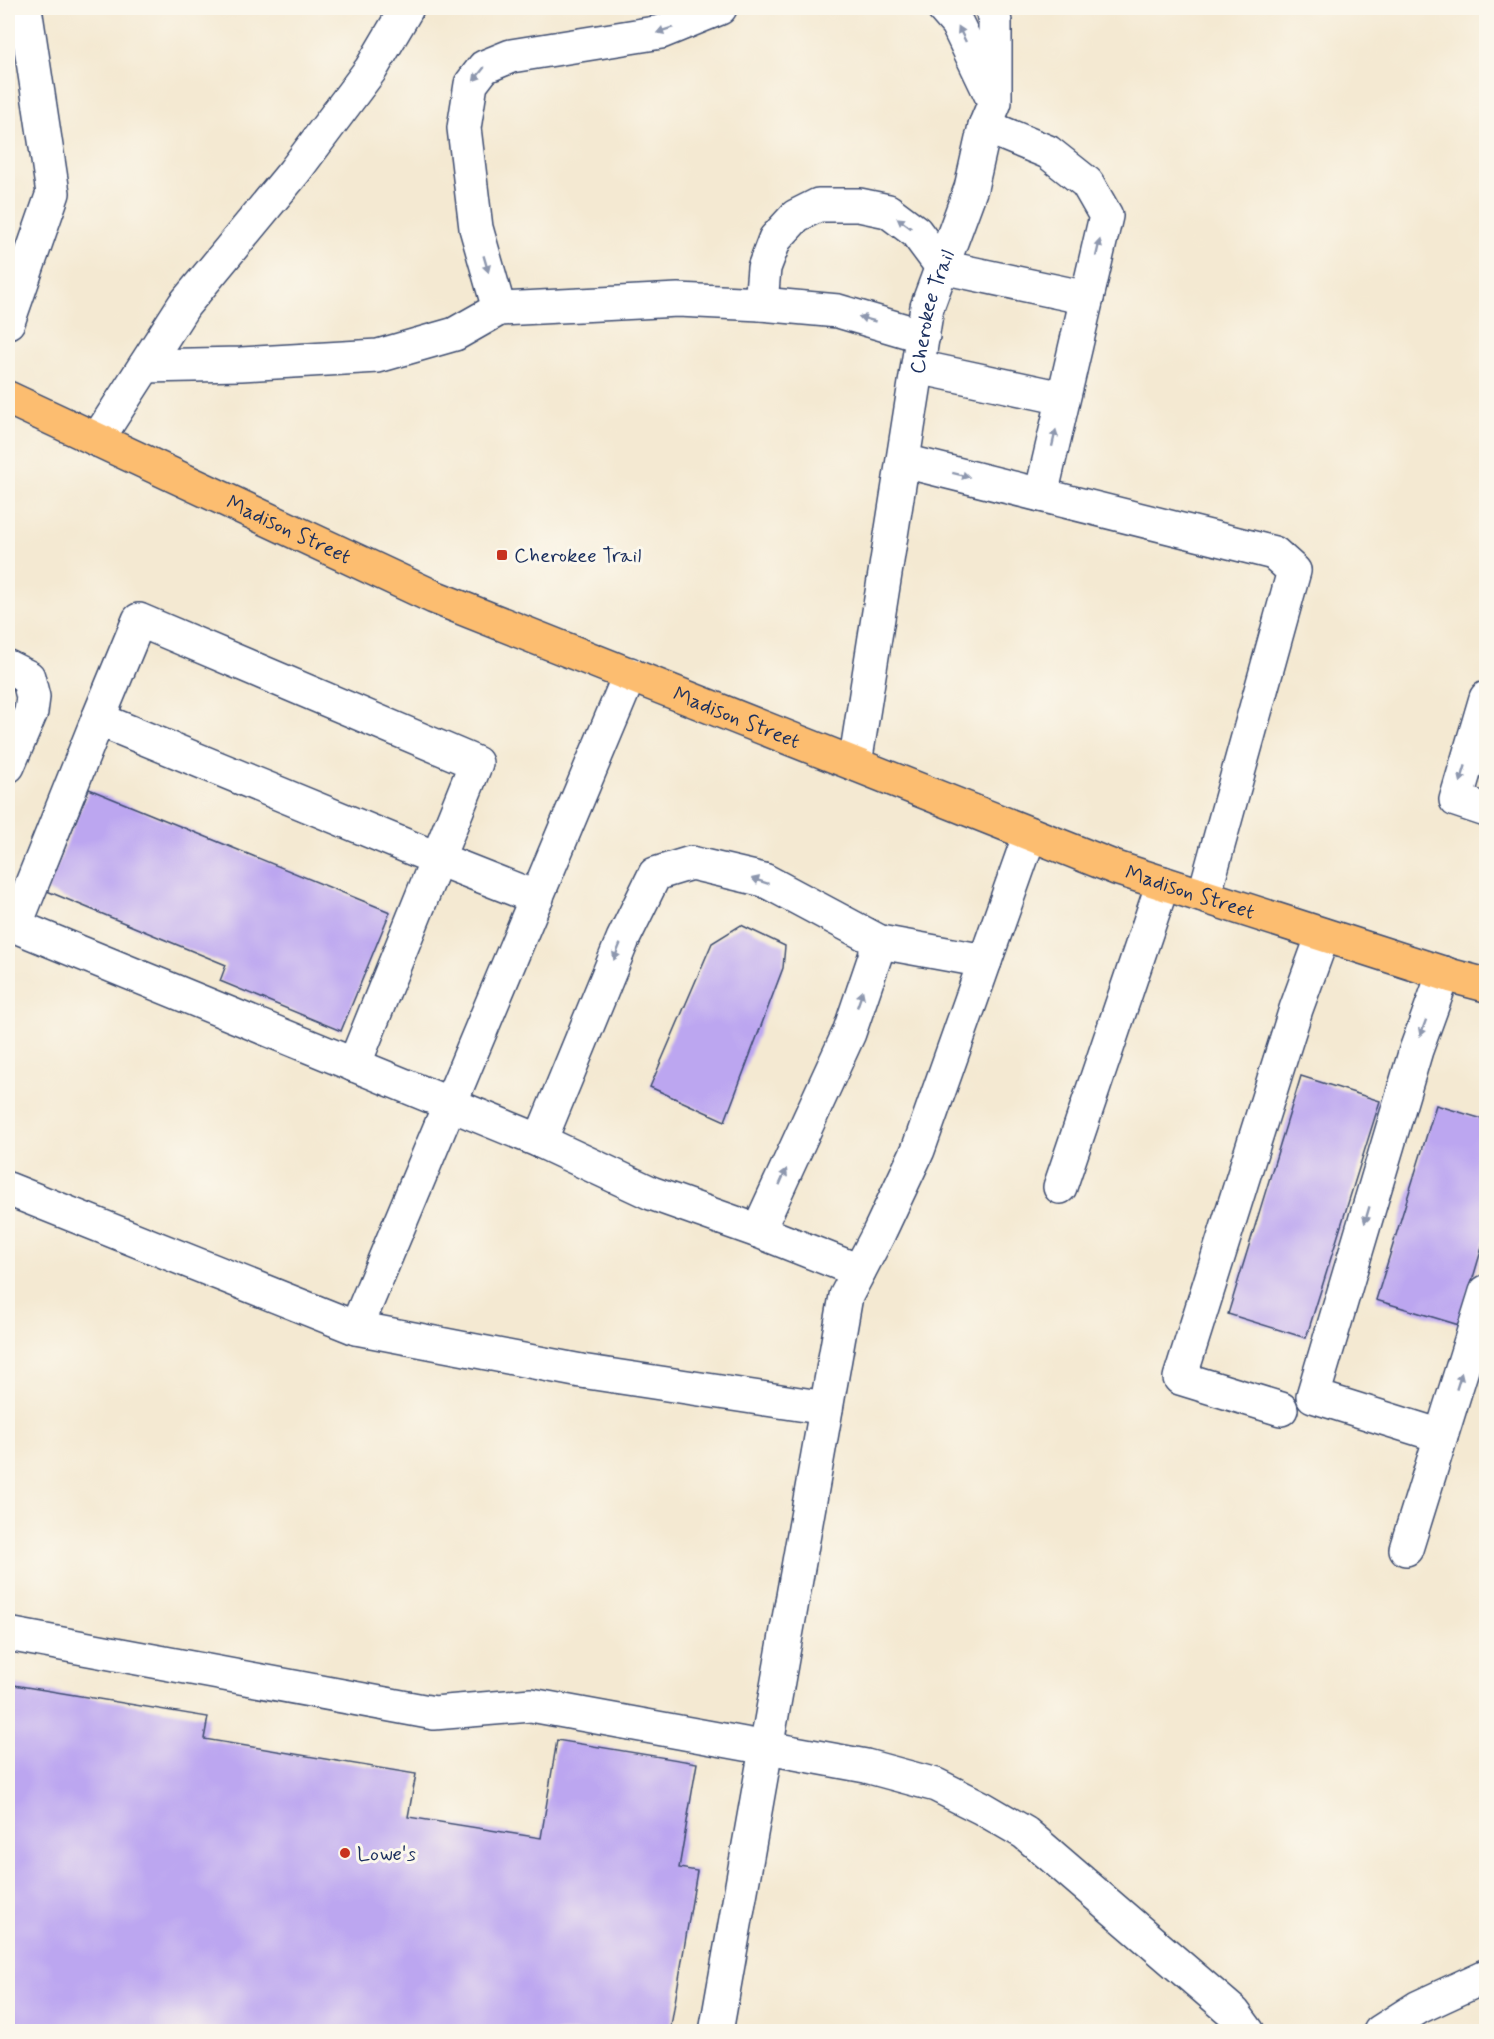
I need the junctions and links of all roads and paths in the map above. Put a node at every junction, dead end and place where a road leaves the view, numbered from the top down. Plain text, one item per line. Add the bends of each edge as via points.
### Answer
1 (25, 8) edge
2 (407, 8) edge
3 (720, 8) edge
4 (942, 8) edge
5 (992, 8) edge
6 (990, 114) junction
7 (942, 267) junction
8 (1087, 297) junction
9 (761, 304) junction
10 (499, 309) junction
11 (8, 322) edge
12 (920, 351) junction
13 (145, 366) junction
14 (8, 398) edge
15 (1063, 399) junction
16 (97, 440) junction
17 (904, 461) junction
18 (1041, 495) junction
19 (8, 668) edge
20 (630, 674) junction
21 (1486, 698) edge
22 (98, 719) junction
23 (855, 764) junction
24 (8, 766) edge
25 (1486, 810) edge
26 (1030, 834) junction
27 (438, 859) junction
28 (1163, 883) junction
29 (1204, 896) junction
30 (537, 898) junction
31 (11, 925) edge
32 (1323, 935) junction
33 (880, 942) junction
34 (985, 961) junction
35 (1444, 973) junction
36 (1486, 985) edge
37 (354, 1065) junction
38 (450, 1104) junction
39 (540, 1141) junction
40 (1060, 1187) dead end
41 (8, 1189) edge
42 (758, 1231) junction
43 (859, 1271) junction
44 (1486, 1292) edge
45 (356, 1328) junction
46 (826, 1408) junction
47 (1281, 1409) dead end
48 (1441, 1436) junction
49 (1406, 1549) dead end
50 (8, 1634) edge
51 (766, 1748) junction
52 (1486, 1976) edge
53 (716, 2031) edge
54 (1248, 2031) edge
55 (1380, 2031) edge

1 - 11 street via 53,193
2 - 13 street via 371,69 294,172 184,305
3 -> 10 street via 661,32 511,56 484,67 471,84 464,128 476,228
6 -> 4 street via 957,24
5 - 6 street, Cherokee Trail via 995,22
6 - 7 street, Cherokee Trail via 972,188
8 -> 6 street via 1106,216 1086,183
7 - 8 street
7 -> 9 street via 916,232 888,211 859,205 818,206 796,216 776,239 764,267
7 - 12 street, Cherokee Trail via 927,307
8 - 15 street
9 - 10 street via 678,300
12 -> 9 street via 838,311
10 - 13 street via 454,334 378,356
12 - 15 street
12 - 17 street, Cherokee Trail
13 - 16 street
14 - 16 main road, Madison Street
18 -> 15 street
16 - 20 main road, Madison Street via 434,597
17 -> 18 street
17 - 23 street, Cherokee Trail
18 - 29 street via 1274,553 1294,571
19 - 24 street via 28,677 33,697 31,712
20 - 23 main road, Madison Street
20 - 30 street
21 -> 25 street via 1456,800
22 - 27 street
22 - 27 street via 139,620 476,763
22 - 31 street
23 - 26 main road, Madison Street
26 - 28 main road, Madison Street
26 - 34 street
27 - 30 street
27 - 37 street
28 - 29 main road, Madison Street
28 - 40 street
29 - 32 main road, Madison Street
30 - 38 street
31 - 37 street
32 - 35 main road, Madison Street
32 - 47 street via 1180,1378
33 - 34 street
33 -> 39 street via 764,880 692,863 655,874 622,939
42 -> 33 street via 849,1033
34 - 43 street via 918,1150
35 - 36 main road, Madison Street
35 -> 48 street via 1416,1050 1313,1396
37 - 38 street
38 - 39 street
38 - 45 street
39 - 42 street via 651,1193
41 - 45 street
42 - 43 street
43 - 46 street via 846,1296
48 -> 44 street
45 - 46 street via 581,1371
46 - 51 street
48 - 49 street
50 - 51 street via 434,1713 531,1705
51 - 53 street
51 - 54 street via 936,1785 1017,1828 1234,2013
52 - 55 street via 1419,2007

